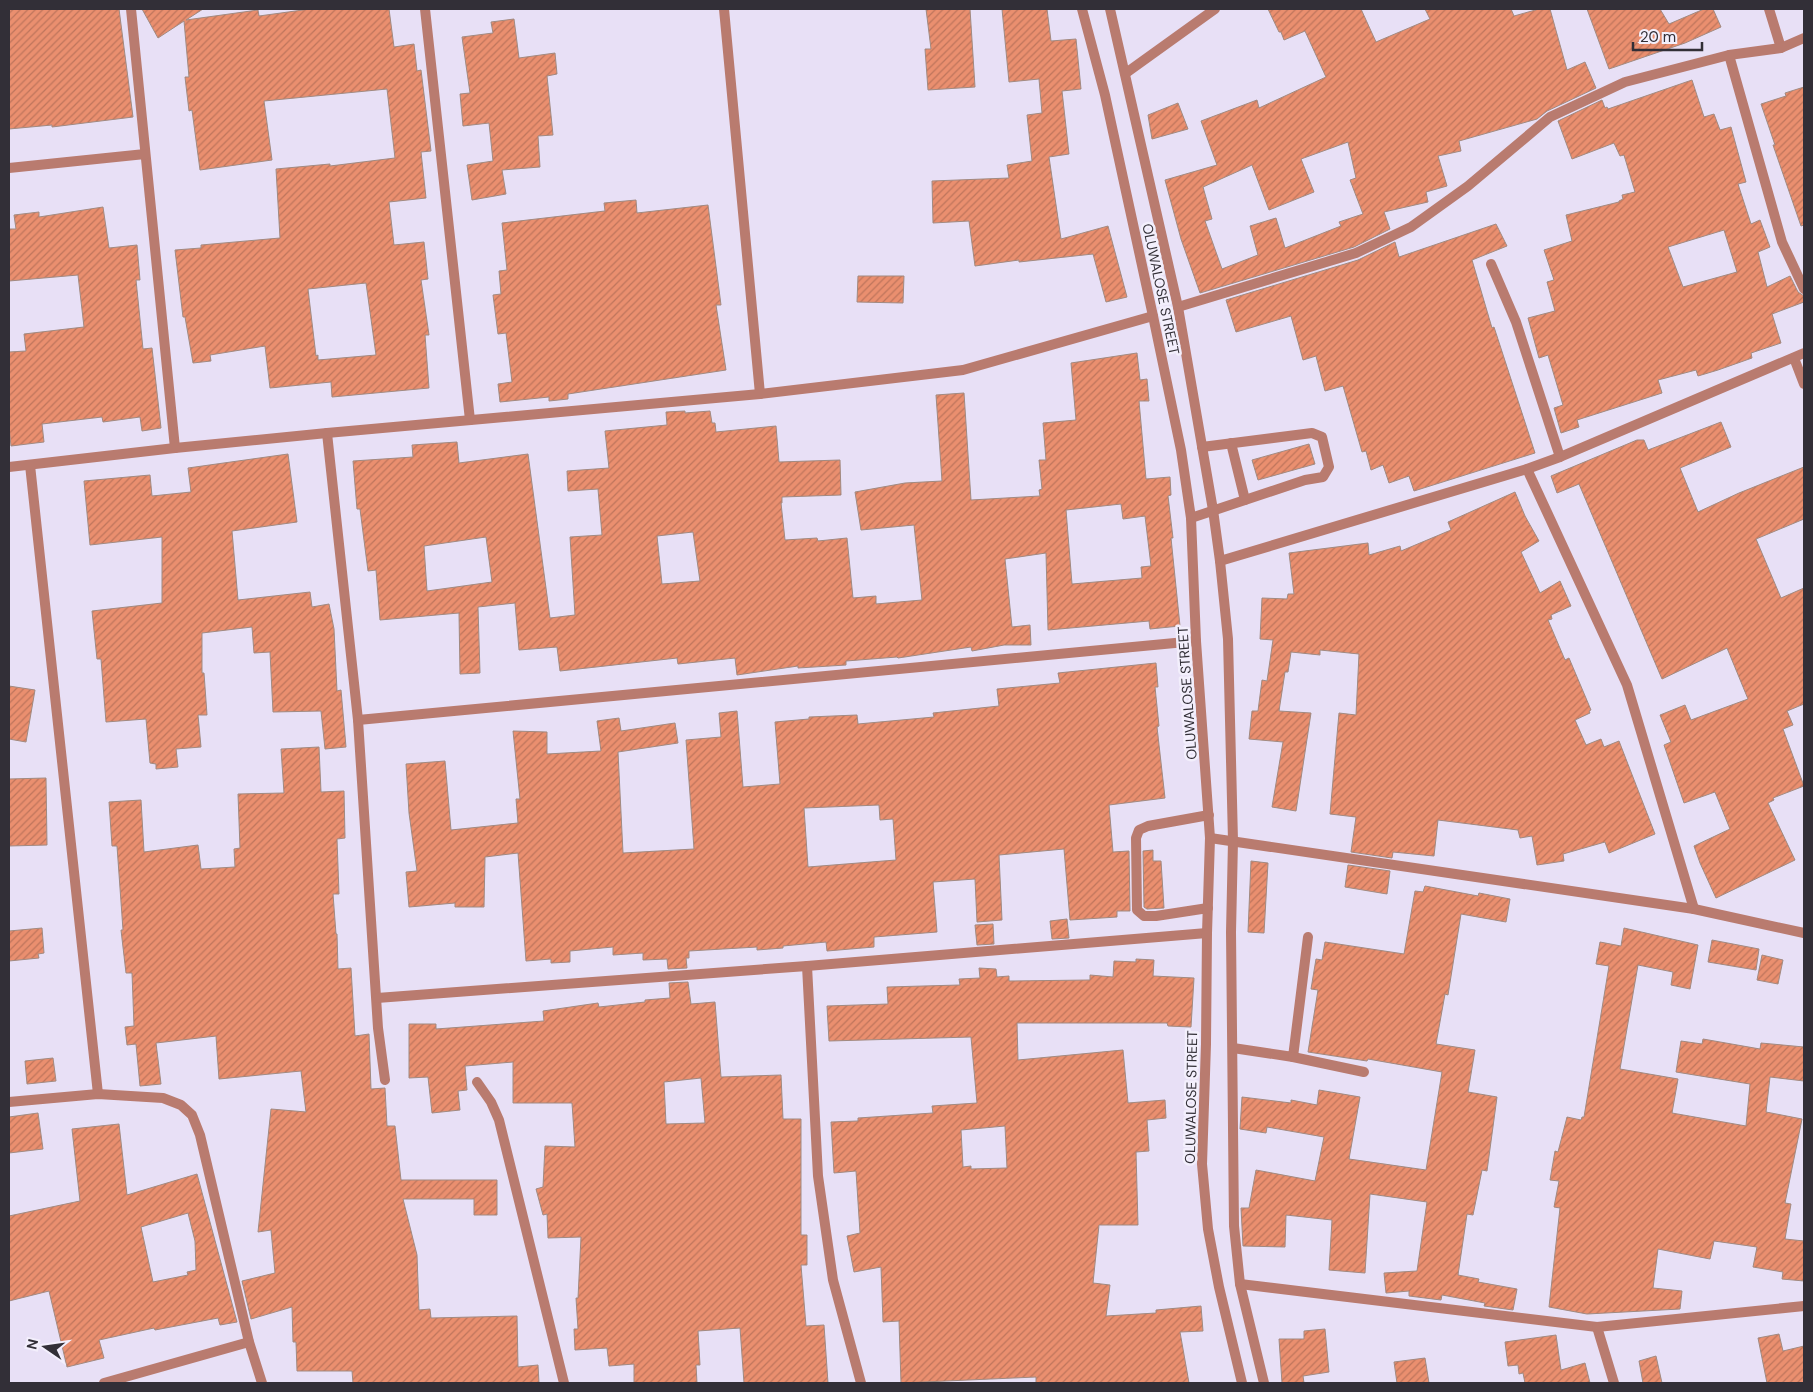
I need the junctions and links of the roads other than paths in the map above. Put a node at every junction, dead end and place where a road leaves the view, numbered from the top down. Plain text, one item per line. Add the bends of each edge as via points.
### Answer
1 (131, 9) edge
2 (425, 9) edge
3 (724, 9) edge
4 (1082, 9) edge
5 (1110, 9) edge
6 (1215, 9) edge
7 (1769, 9) edge
8 (1804, 38) edge
9 (1781, 48) junction
10 (1729, 55) junction
11 (1126, 74) junction
12 (145, 154) junction
13 (9, 168) edge
14 (1491, 264) dead end
15 (1804, 289) edge
16 (1178, 307) junction
17 (1153, 316) junction
18 (1804, 353) edge
19 (1794, 358) junction
20 (1804, 384) edge
21 (760, 394) junction
22 (470, 420) junction
23 (327, 433) junction
24 (1231, 443) junction
25 (1202, 446) junction
26 (175, 448) junction
27 (1560, 457) junction
28 (30, 465) junction
29 (9, 467) edge
30 (1527, 469) junction
31 (1245, 500) junction
32 (1213, 510) junction
33 (1190, 518) junction
34 (1220, 560) junction
35 (1196, 641) junction
36 (358, 720) junction
37 (1209, 815) junction
38 (1210, 838) junction
39 (1233, 841) junction
40 (1208, 908) junction
41 (1694, 909) junction
42 (1207, 933) junction
43 (1804, 933) edge
44 (1308, 937) dead end
45 (807, 966) junction
46 (376, 998) junction
47 (1233, 1048) junction
48 (1292, 1057) junction
49 (1364, 1072) dead end
50 (385, 1080) dead end
51 (477, 1082) dead end
52 (98, 1094) junction
53 (9, 1102) edge
54 (1240, 1284) junction
55 (1804, 1306) edge
56 (1597, 1327) junction
57 (249, 1342) junction
58 (104, 1383) edge
59 (262, 1383) edge
60 (564, 1383) edge
61 (861, 1383) edge
62 (1242, 1383) edge
63 (1264, 1383) edge
64 (1614, 1383) edge

1 - 12 street
2 - 22 street
3 - 21 street
4 - 17 street, OLUWALOSE STREET via 1105,95
5 - 11 street, OLUWALOSE STREET
6 - 11 street
7 - 9 street
8 - 9 street
9 - 10 street
10 - 15 street via 1782,242
10 - 16 street via 1625,82 1550,117 1468,186 1411,227 1356,253
11 - 16 street, OLUWALOSE STREET
12 - 13 street
12 - 26 street
14 - 27 street via 1516,322
16 - 25 street, OLUWALOSE STREET
17 - 21 street via 964,370
17 - 33 street, OLUWALOSE STREET via 1181,450
18 - 19 street
19 - 20 street
19 - 27 street
21 - 22 street
22 - 23 street
23 - 26 street
23 - 36 street
24 - 25 street
24 - 31 street
24 - 31 street via 1312,433 1322,437 1329,467 1323,477
25 - 32 street, OLUWALOSE STREET
26 - 28 street
27 - 30 street
28 - 29 street
28 - 52 street
30 - 34 street
30 - 41 street via 1627,685
31 - 32 street
32 - 33 street
32 - 34 street, OLUWALOSE STREET
33 - 35 street, OLUWALOSE STREET
34 - 39 street, OLUWALOSE STREET via 1228,639
35 - 36 street
35 - 37 street, OLUWALOSE STREET
36 - 46 street
37 - 38 street, OLUWALOSE STREET
37 - 40 street via 1148,826 1139,830 1136,838 1137,910 1144,916 1156,916
38 - 39 street
38 - 40 street, OLUWALOSE STREET
39 - 41 street
39 - 47 street, OLUWALOSE STREET
40 - 42 street, OLUWALOSE STREET
41 - 43 street
42 - 45 street
42 - 62 street, OLUWALOSE STREET via 1202,1164 1213,1258
44 - 48 street
45 - 46 street
45 - 61 street via 818,1176 833,1280
46 - 50 street
47 - 48 street
47 - 54 street, OLUWALOSE STREET via 1234,1226
48 - 49 street
51 - 60 street via 492,1102 499,1120
52 - 53 street
52 - 57 street via 163,1098 181,1105 192,1115 200,1135
54 - 56 street
54 - 63 street, OLUWALOSE STREET
55 - 56 street
56 - 64 street
57 - 58 street
57 - 59 street

